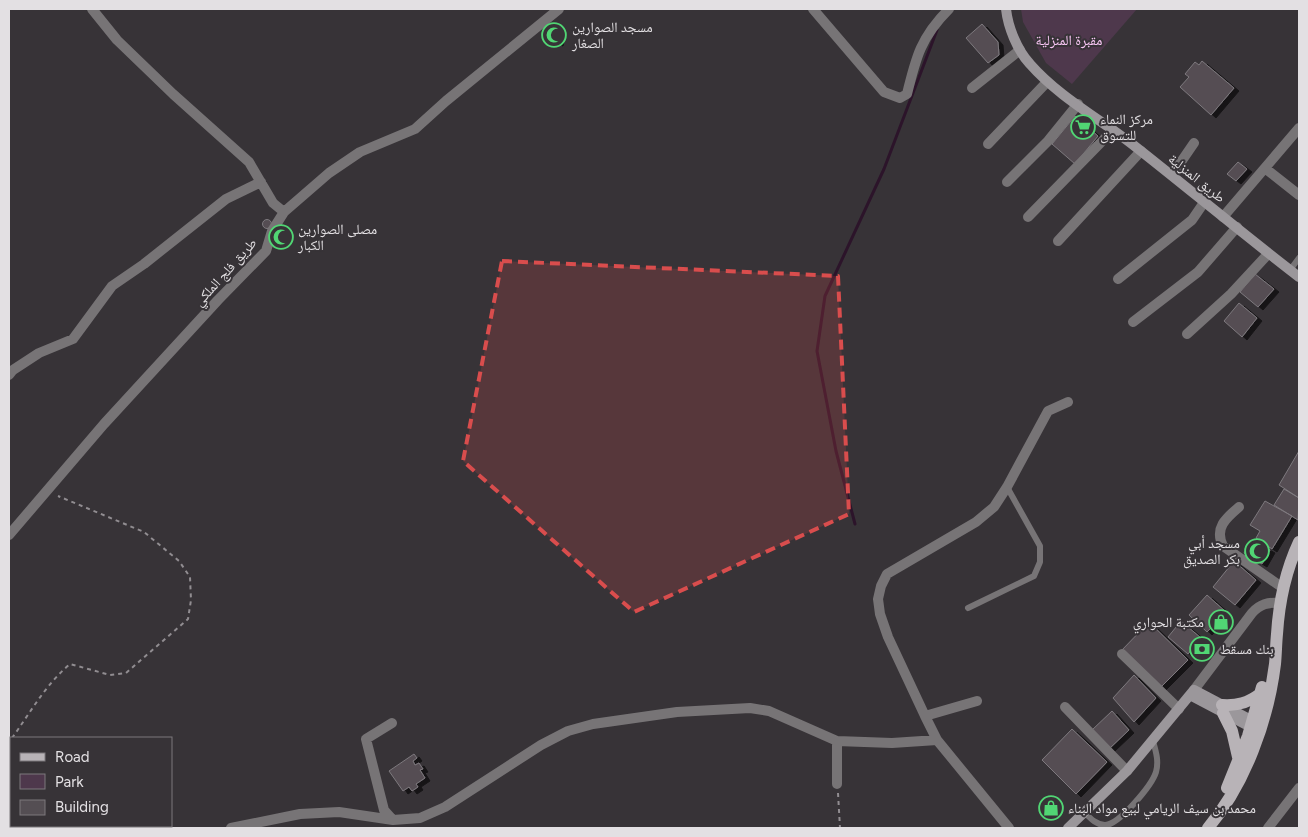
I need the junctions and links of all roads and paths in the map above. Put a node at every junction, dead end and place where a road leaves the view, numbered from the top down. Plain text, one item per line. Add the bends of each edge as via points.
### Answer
1 (92, 9) edge
2 (559, 9) edge
3 (814, 9) edge
4 (949, 9) edge
5 (1006, 9) edge
6 (1020, 50) junction
7 (1047, 82) junction
8 (972, 88) dead end
9 (1078, 104) junction
10 (1299, 128) edge
11 (1112, 130) junction
12 (1194, 143) dead end
13 (988, 144) dead end
14 (1141, 151) junction
15 (1266, 169) junction
16 (1172, 174) junction
17 (261, 182) junction
18 (1007, 182) dead end
19 (1299, 195) edge
20 (1205, 201) junction
21 (284, 212) junction
22 (1028, 217) dead end
23 (1223, 217) junction
24 (1237, 227) junction
25 (1058, 241) dead end
26 (1268, 254) junction
27 (1299, 258) edge
28 (1290, 270) junction
29 (1299, 277) edge
30 (1118, 279) dead end
31 (1133, 322) dead end
32 (1187, 334) dead end
33 (9, 375) edge
34 (1068, 402) dead end
35 (1007, 487) junction
36 (48, 491) junction
37 (1238, 507) dead end
38 (9, 535) edge
39 (1299, 542) edge
40 (1283, 588) junction
41 (1280, 603) junction
42 (968, 608) dead end
43 (1276, 636) junction
44 (1122, 654) dead end
45 (1192, 692) junction
46 (1260, 694) junction
47 (977, 701) dead end
48 (1065, 707) dead end
49 (1179, 709) junction
50 (1223, 709) junction
51 (925, 716) junction
52 (392, 722) dead end
53 (1256, 726) junction
54 (13, 737) edge
55 (937, 740) junction
56 (837, 741) junction
57 (1152, 741) junction
58 (1238, 760) junction
59 (1127, 771) junction
60 (10, 783) edge
61 (837, 784) joint
62 (1299, 788) edge
63 (9, 799) edge
64 (1085, 813) junction
65 (394, 820) junction
66 (232, 828) edge
67 (840, 828) edge
68 (1009, 828) edge
69 (1068, 828) edge
70 (1198, 828) edge
71 (1208, 828) edge
72 (1268, 828) edge

1 - 17 street via 117,40 249,162
2 - 21 street, طريق فلج الملكي via 415,129 360,152
3 - 4 street via 884,92 900,98 907,94 921,45
5 - 6 street, طريق المنزلية
6 - 7 street, طريق المنزلية
6 - 8 street
7 - 9 street, طريق المنزلية
7 - 13 street
9 - 11 street, طريق المنزلية
9 - 18 street via 1048,141
10 - 15 street
11 - 14 street, طريق المنزلية
11 - 22 street
12 - 16 street
14 - 16 street, طريق المنزلية
14 - 25 street
15 - 19 street
15 - 23 street
16 - 20 street, طريق المنزلية
17 - 21 street via 273,203
17 - 33 street via 226,199 112,286 73,339 39,353
20 - 23 street, طريق المنزلية
20 - 30 street via 1192,220
21 - 36 street, طريق فلج الملكي via 272,231 266,251 104,424
23 - 24 street, طريق المنزلية
24 - 26 street, طريق المنزلية
24 - 31 street via 1198,272
26 - 28 street, طريق المنزلية
26 - 32 street
27 - 28 lane
28 - 29 street, طريق المنزلية
34 - 35 street via 1048,410
35 - 42 lane via 1040,546 1040,562 1034,576
35 - 51 street via 994,507 976,522 887,574 881,586 878,599 880,614
36 - 38 street, طريق فلج الملكي
36 - 54 path via 144,532 179,561 190,577 191,600 188,619 126,674 110,675 70,664 47,689
37 - 40 street via 1220,528 1223,546
39 - 40 main road
40 - 41 main road
41 - 43 main road
41 - 45 street via 1266,603 1252,613
43 - 46 main road
43 - 53 main road via 1274,675
44 - 49 street
45 - 49 street
45 - 50 street
46 - 50 main road
46 - 53 main road
47 - 51 street
48 - 59 street
49 - 57 street
50 - 53 street
50 - 58 main road via 1234,736
51 - 55 street
52 - 65 street via 366,739 384,810
53 - 58 main road
53 - 71 main road via 1249,760 1233,792
55 - 56 street via 892,743
55 - 68 street
56 - 61 street
56 - 65 street via 769,711 750,708 676,712 593,724 568,731 541,745 445,808 420,818
57 - 59 street
57 - 64 lane via 1158,764 1146,790 1112,823 1098,824
58 - 70 main road via 1225,791
59 - 64 street
60 - 63 path
61 - 67 path
62 - 72 street
64 - 69 street
65 - 66 street via 339,812 300,814

